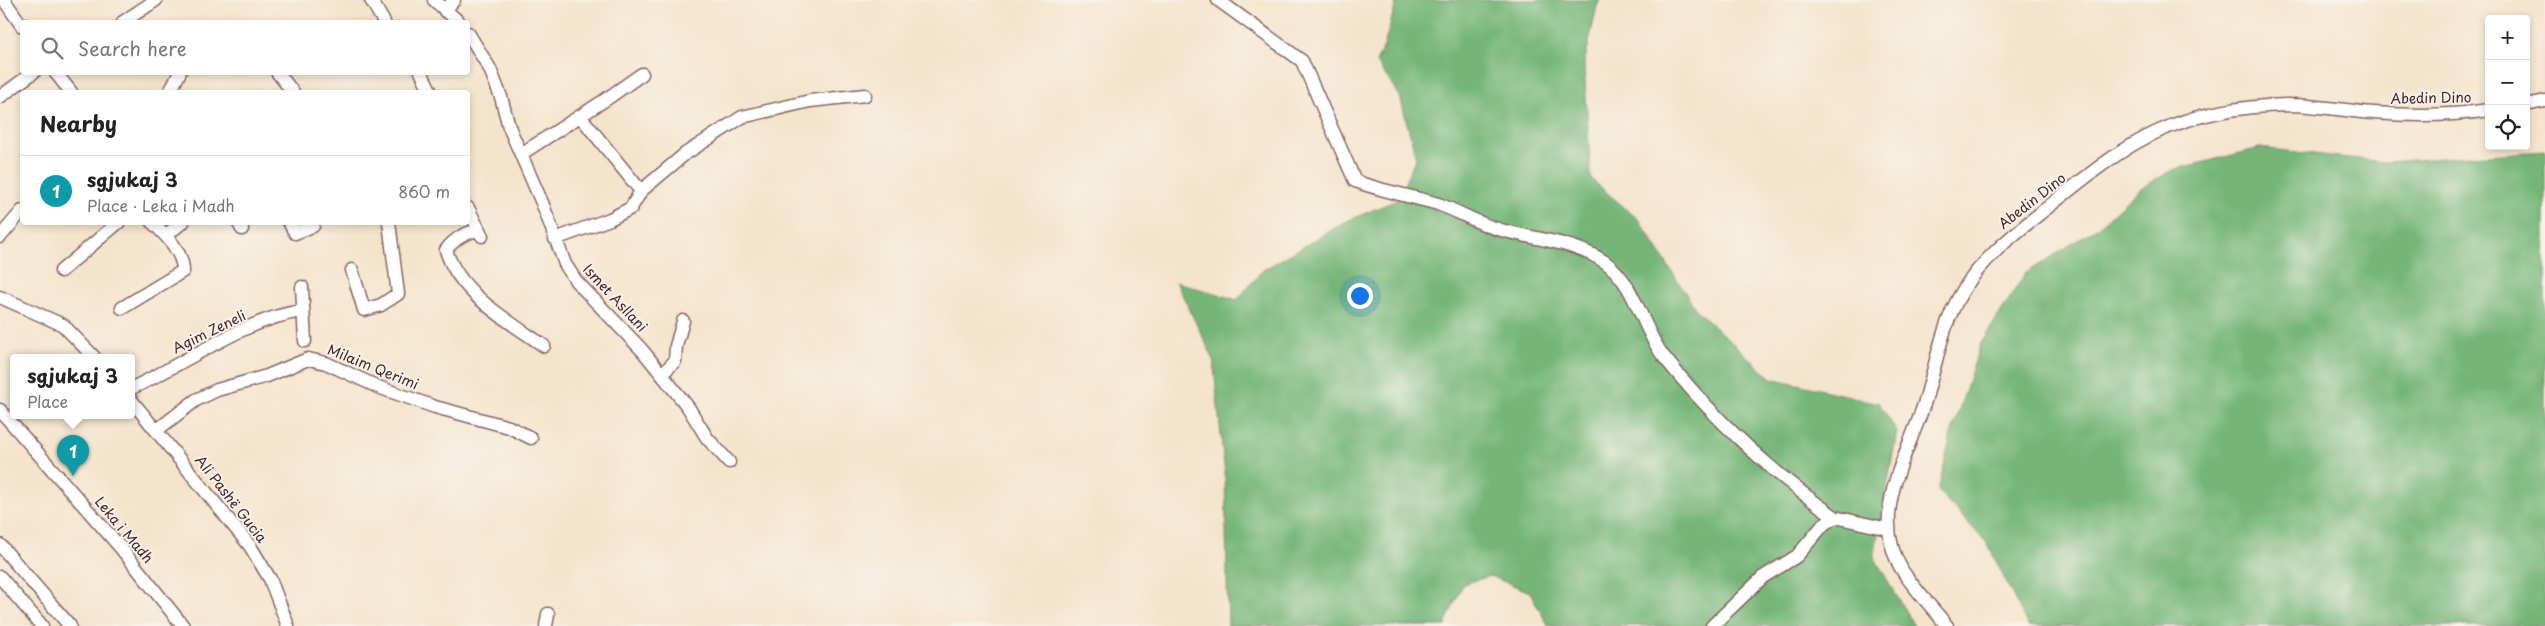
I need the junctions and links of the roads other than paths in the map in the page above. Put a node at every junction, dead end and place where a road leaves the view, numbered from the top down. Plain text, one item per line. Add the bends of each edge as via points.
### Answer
1 (156, 0) edge
2 (371, 0) edge
3 (454, 0) edge
4 (1218, 0) edge
5 (439, 4) edge
6 (4, 6) edge
7 (125, 20) edge
8 (383, 20) edge
9 (457, 20) edge
10 (20, 24) edge
11 (470, 37) edge
12 (642, 74) dead end
13 (30, 75) edge
14 (57, 75) edge
15 (178, 75) edge
16 (279, 75) edge
17 (423, 75) edge
18 (69, 90) edge
19 (171, 90) edge
20 (291, 90) edge
21 (431, 90) edge
22 (865, 95) dead end
23 (0, 97) edge
24 (2545, 101) edge
25 (2530, 104) edge
26 (2485, 111) edge
27 (580, 116) junction
28 (521, 154) junction
29 (641, 191) junction
30 (20, 212) edge
31 (470, 212) edge
32 (115, 225) edge
33 (155, 225) edge
34 (179, 225) edge
35 (291, 225) edge
36 (389, 225) edge
37 (313, 226) dead end
38 (166, 235) junction
39 (0, 237) edge
40 (555, 239) junction
41 (352, 270) dead end
42 (61, 271) dead end
43 (302, 287) dead end
44 (0, 297) edge
45 (122, 308) dead end
46 (302, 311) junction
47 (683, 322) dead end
48 (305, 341) dead end
49 (544, 346) dead end
50 (91, 354) edge
51 (662, 374) junction
52 (135, 386) edge
53 (135, 404) edge
54 (0, 410) edge
55 (157, 430) junction
56 (531, 438) dead end
57 (729, 462) dead end
58 (1835, 517) junction
59 (1888, 529) junction
60 (0, 545) edge
61 (0, 577) edge
62 (42, 626) edge
63 (70, 626) edge
64 (183, 626) edge
65 (288, 626) edge
66 (1712, 626) edge
67 (1947, 626) edge

1 - 7 street
2 - 8 street
3 - 5 street
4 - 58 street via 1302,61 1355,181 1440,205 1504,232 1551,240 1585,251 1604,262 1619,274 1663,355 1700,400 1802,494
5 - 9 street
6 - 10 street
11 - 28 street, Ismet Asllani via 490,69
12 - 27 street
13 - 23 street
14 - 18 street
15 - 19 street
16 - 20 street
17 - 21 street
22 - 29 street via 810,101 742,117 685,154
24 - 25 street
26 - 59 street, Abedin Dino via 2462,114 2375,114 2290,105 2251,108 2189,120 2156,132 2121,152 2004,242 1978,268 1961,293 1950,316 1916,430 1897,475 1888,511
27 - 28 street
27 - 29 street
28 - 40 street, Ismet Asllani
29 - 40 street via 631,208
30 - 39 street
31 - 49 street via 480,233 466,233 452,242 446,250 449,260 484,303
32 - 42 street
33 - 38 street
34 - 38 street
35 - 37 street via 295,233
36 - 41 street via 398,294 381,305 364,310
38 - 45 street via 183,262 183,271
40 - 51 street, Ismet Asllani via 576,281 619,323
43 - 46 street
44 - 50 street via 63,325
46 - 48 street
46 - 52 street, Agim Zeneli via 282,314 255,326
47 - 51 street via 675,361
51 - 57 street, Ismet Asllani via 707,438
53 - 55 street, Ali Pashë Gucia
54 - 64 street, Leka i Madh via 120,547
55 - 56 street, Milaim Qerimi via 196,400 217,390 267,376 308,359 326,362 378,387 434,407 510,427
55 - 65 street, Ali Pashë Gucia via 250,546 270,579
58 - 59 street
58 - 66 street via 1824,524 1796,556 1763,577
59 - 67 street, Abedin Dino via 1902,568
60 - 63 street
61 - 62 street

